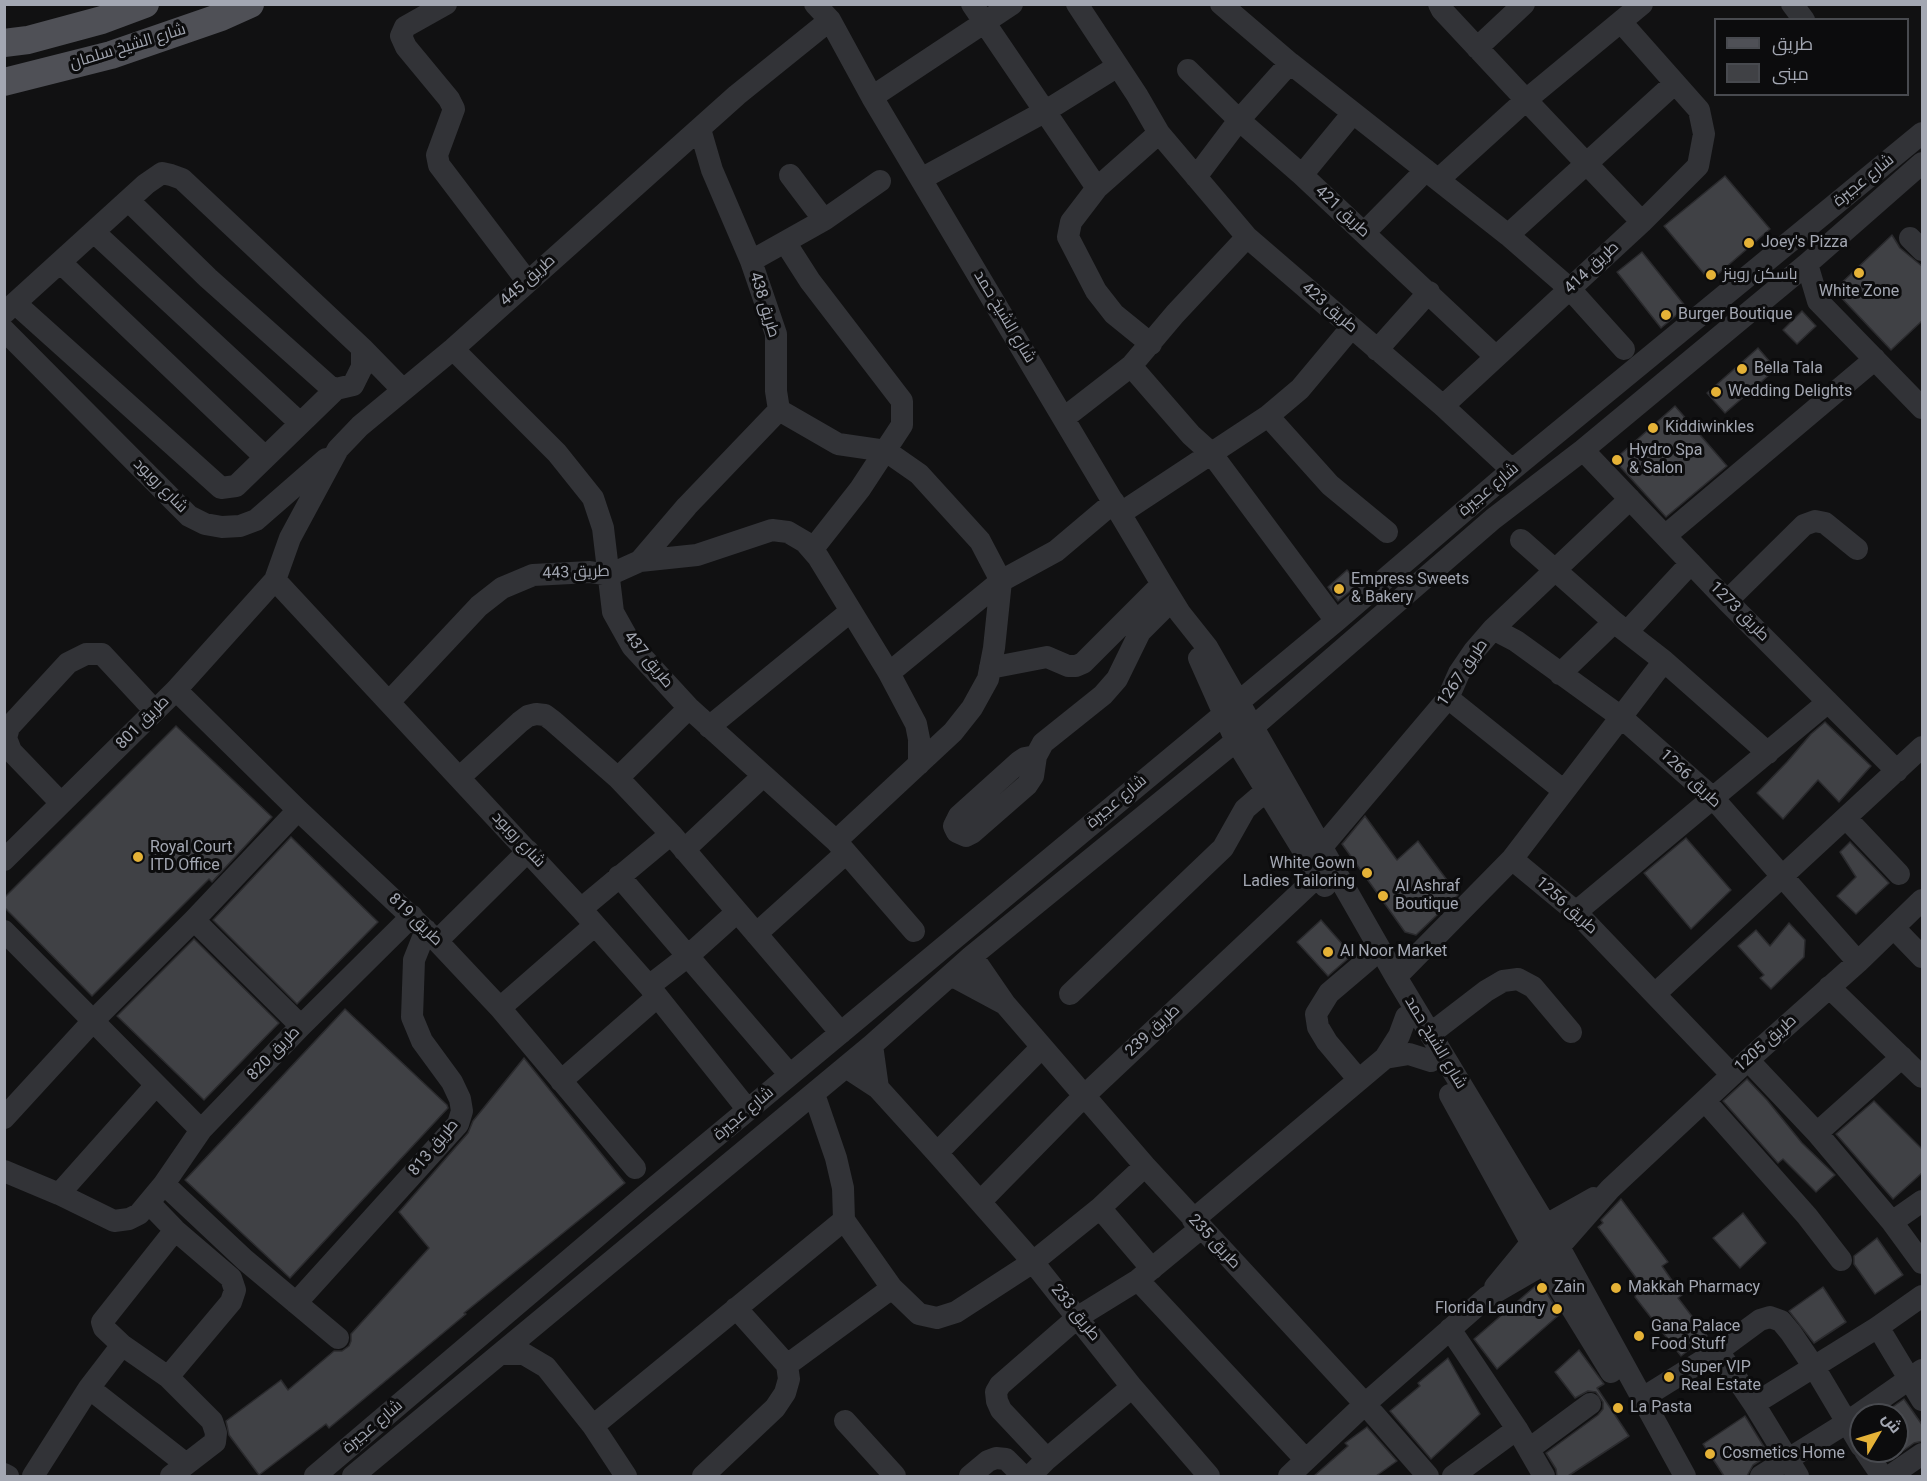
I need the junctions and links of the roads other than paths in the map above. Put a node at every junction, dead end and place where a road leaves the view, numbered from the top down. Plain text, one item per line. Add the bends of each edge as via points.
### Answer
1 (145, 4) edge
2 (250, 4) edge
3 (446, 4) edge
4 (1012, 4) edge
5 (1077, 4) edge
6 (1221, 4) edge
7 (1439, 4) edge
8 (1524, 4) edge
9 (1792, 4) edge
10 (825, 10) edge
11 (1629, 11) edge
12 (978, 13) edge
13 (1802, 18) edge
14 (12, 38) edge
15 (1477, 48) junction
16 (1290, 63) junction
17 (1118, 66) junction
18 (1188, 70) dead end
19 (4, 82) edge
20 (1675, 83) junction
21 (872, 97) junction
22 (1526, 100) junction
23 (1044, 112) junction
24 (1353, 113) junction
25 (1239, 120) junction
26 (700, 129) junction
27 (1159, 133) junction
28 (1923, 133) edge
29 (1587, 163) junction
30 (1923, 163) edge
31 (790, 175) dead end
32 (1302, 175) junction
33 (1432, 175) junction
34 (1196, 177) junction
35 (921, 179) junction
36 (880, 181) dead end
37 (1097, 188) junction
38 (129, 201) junction
39 (824, 220) junction
40 (1642, 222) junction
41 (94, 232) junction
42 (1364, 233) junction
43 (1508, 235) junction
44 (1247, 237) junction
45 (785, 242) junction
46 (751, 261) junction
47 (60, 262) junction
48 (1807, 264) junction
49 (527, 281) junction
50 (1777, 288) junction
51 (1570, 289) junction
52 (1429, 292) junction
53 (1818, 301) junction
54 (10, 308) edge
55 (1351, 328) junction
56 (4, 330) edge
57 (1151, 344) junction
58 (362, 348) junction
59 (453, 349) junction
60 (1377, 350) junction
61 (1495, 356) junction
62 (1631, 358) junction
63 (1875, 359) junction
64 (1131, 366) junction
65 (336, 389) junction
66 (403, 390) junction
67 (1443, 406) junction
68 (1923, 408) edge
69 (779, 410) junction
70 (1268, 416) junction
71 (1064, 418) junction
72 (300, 423) junction
73 (338, 449) junction
74 (1583, 450) junction
75 (886, 451) junction
76 (1211, 453) junction
77 (265, 457) junction
78 (1512, 470) junction
79 (1629, 498) junction
80 (1118, 507) junction
81 (680, 514) junction
82 (1387, 532) dead end
83 (1665, 536) junction
84 (1521, 540) dead end
85 (1857, 549) dead end
86 (812, 550) junction
87 (697, 555) junction
88 (640, 561) junction
89 (1691, 563) junction
90 (1554, 570) junction
91 (609, 575) junction
92 (275, 580) junction
93 (1001, 581) junction
94 (1171, 599) junction
95 (1727, 601) junction
96 (851, 611) junction
97 (1336, 621) junction
98 (1621, 627) junction
99 (1493, 629) junction
100 (1664, 662) junction
101 (990, 668) junction
102 (889, 673) junction
103 (1560, 674) junction
104 (176, 690) junction
105 (1448, 698) junction
106 (389, 702) junction
107 (1828, 702) junction
108 (689, 708) junction
109 (1231, 708) junction
110 (155, 711) junction
111 (1621, 717) junction
112 (916, 724) junction
113 (709, 727) junction
114 (953, 732) junction
115 (1245, 734) junction
116 (1768, 753) junction
117 (1036, 756) dead end
118 (1913, 762) edge
119 (919, 764) junction
120 (763, 776) junction
121 (460, 777) junction
122 (618, 778) junction
123 (1267, 790) junction
124 (1564, 791) junction
125 (1713, 798) junction
126 (61, 803) junction
127 (298, 810) junction
128 (1846, 818) junction
129 (678, 842) junction
130 (841, 847) junction
131 (528, 851) junction
132 (1512, 859) junction
133 (4, 860) edge
134 (1320, 862) junction
135 (1899, 874) dead end
136 (619, 876) junction
137 (1783, 877) junction
138 (1923, 900) edge
139 (737, 912) junction
140 (1576, 912) junction
141 (588, 917) junction
142 (194, 920) junction
143 (1894, 927) junction
144 (425, 929) junction
145 (4, 931) edge
146 (914, 931) junction
147 (756, 934) junction
148 (942, 947) junction
149 (688, 956) junction
150 (972, 956) junction
151 (1923, 957) edge
152 (1369, 959) junction
153 (1858, 962) junction
154 (918, 967) junction
155 (951, 975) junction
156 (1396, 977) junction
157 (1829, 987) junction
158 (653, 991) junction
159 (1070, 994) dead end
160 (1655, 994) junction
161 (1005, 1004) junction
162 (500, 1008) junction
163 (1406, 1017) junction
164 (93, 1021) junction
165 (301, 1026) junction
166 (1571, 1032) dead end
167 (841, 1033) junction
168 (1430, 1034) junction
169 (872, 1045) junction
170 (1042, 1047) junction
171 (1902, 1057) junction
172 (1384, 1058) junction
173 (1431, 1061) junction
174 (846, 1067) junction
175 (1740, 1067) junction
176 (790, 1075) junction
177 (1923, 1077) edge
178 (1359, 1080) junction
179 (561, 1081) junction
180 (156, 1085) junction
181 (878, 1089) junction
182 (814, 1094) junction
183 (1084, 1096) junction
184 (1705, 1101) junction
185 (748, 1110) junction
186 (4, 1118) edge
187 (201, 1130) junction
188 (1816, 1133) junction
189 (937, 1152) junction
190 (1145, 1166) junction
191 (635, 1168) junction
192 (680, 1168) junction
193 (4, 1171) edge
194 (164, 1184) junction
195 (1610, 1189) junction
196 (59, 1194) junction
197 (642, 1198) junction
198 (1923, 1201) edge
199 (149, 1203) junction
200 (980, 1203) junction
201 (1100, 1208) junction
202 (844, 1220) junction
203 (1892, 1222) junction
204 (1197, 1224) junction
205 (175, 1230) junction
206 (1539, 1234) junction
207 (1552, 1256) junction
208 (1841, 1260) dead end
209 (1033, 1262) junction
210 (1923, 1263) edge
211 (1145, 1275) junction
212 (892, 1288) junction
213 (1923, 1296) edge
214 (1487, 1297) junction
215 (296, 1303) junction
216 (736, 1308) junction
217 (1078, 1317) junction
218 (537, 1326) junction
219 (1878, 1327) junction
220 (1450, 1329) junction
221 (338, 1338) dead end
222 (122, 1345) junction
223 (1718, 1351) junction
224 (501, 1354) junction
225 (787, 1365) junction
226 (1814, 1367) junction
227 (546, 1368) junction
228 (1916, 1375) edge
229 (168, 1377) junction
230 (1132, 1387) junction
231 (89, 1388) junction
232 (1641, 1398) junction
233 (1923, 1400) edge
234 (1365, 1404) junction
235 (1590, 1404) dead end
236 (1754, 1404) junction
237 (845, 1421) dead end
238 (1846, 1424) junction
239 (593, 1426) junction
240 (1849, 1428) edge
241 (1517, 1429) junction
242 (1529, 1449) junction
243 (1923, 1454) edge
244 (1047, 1459) junction
245 (1873, 1463) edge
246 (1792, 1468) edge
247 (178, 1470) edge
248 (1296, 1471) edge
249 (33, 1476) edge
250 (315, 1476) edge
251 (353, 1476) edge
252 (626, 1476) edge
253 (703, 1476) edge
254 (895, 1476) edge
255 (970, 1476) edge
256 (1023, 1476) edge
257 (1029, 1476) edge
258 (1209, 1476) edge
259 (1428, 1476) edge
260 (1453, 1476) edge
261 (1544, 1476) edge
262 (1674, 1476) edge
263 (1761, 1476) edge
264 (1882, 1476) edge
265 (1890, 1476) edge

1 - 14 main road, شارع الشيخ سلمان via 102,20
2 - 19 main road, شارع الشيخ سلمان via 111,55
3 - 49 street via 405,27 401,36 454,110 437,156 439,165
4 - 12 street
5 - 17 street, طريق 423
6 - 16 street
7 - 15 street
8 - 15 street
9 - 13 street
10 - 21 street, شارع الشيخ حمد
10 - 26 street, طريق 445
11 - 20 street
11 - 22 street
12 - 21 street
12 - 23 street
15 - 22 street
16 - 24 street
16 - 25 street
17 - 23 street
17 - 27 street, طريق 423
18 - 25 street, طريق 421
20 - 29 street
20 - 40 street, طريق 414 via 1699,110 1704,134 1698,166
21 - 35 street, شارع الشيخ حمد
22 - 29 street
22 - 33 street
23 - 35 street
23 - 37 street
24 - 32 street
24 - 33 street
25 - 32 street, طريق 421
25 - 34 street
26 - 46 street, طريق 438 via 712,170
26 - 49 street, طريق 445
27 - 34 street, طريق 423
27 - 37 street
28 - 62 street, شارع عجيرة
29 - 40 street
29 - 43 street
30 - 48 street, شارع عجيرة
31 - 39 street
32 - 42 street, طريق 421
33 - 42 street
33 - 43 street
34 - 44 street, طريق 423
35 - 71 street, شارع الشيخ حمد
36 - 39 street
37 - 57 street via 1071,222 1068,237 1096,291 1114,314
38 - 41 street
38 - 58 street via 162,173 182,179
38 - 65 street via 208,278
39 - 45 street
40 - 51 street, طريق 414
41 - 47 street
41 - 72 street
42 - 52 street, طريق 421
43 - 51 street
44 - 55 street, طريق 423
44 - 57 street
45 - 46 street
45 - 75 street via 902,401 902,425
46 - 69 street, طريق 438 via 776,334
47 - 54 street
47 - 77 street
48 - 50 street, شارع عجيرة
48 - 53 street
49 - 59 street, طريق 445
50 - 53 street
50 - 74 street, شارع عجيرة
51 - 61 street, طريق 414
51 - 62 street
52 - 60 street
52 - 61 street, طريق 421
53 - 63 street
54 - 77 street via 221,488 236,486
55 - 60 street, طريق 423
55 - 70 street via 1300,389
56 - 73 street, شارع روبود via 189,516 205,524 240,526 256,520
57 - 64 street
58 - 65 street via 362,367 353,385
58 - 66 street
59 - 66 street, طريق 445
59 - 91 street, طريق 437 via 581,480 593,498 603,528
60 - 67 street, طريق 423
61 - 67 street, طريق 414
62 - 78 street, شارع عجيرة via 1618,383
63 - 68 street
63 - 83 street
64 - 71 street
64 - 76 street
65 - 72 street
66 - 73 street, طريق 445
67 - 78 street, طريق 423
69 - 75 street via 838,444
69 - 81 street, طريق 443
70 - 76 street
70 - 82 street via 1330,485
71 - 80 street, شارع الشيخ حمد
72 - 77 street
73 - 92 street, طريق 445 via 290,538
74 - 79 street, طريق 1273
74 - 115 street, شارع عجيرة via 1493,519
75 - 86 street
75 - 93 street via 919,474 945,502 980,542
76 - 80 street
76 - 97 street
78 - 97 street, شارع عجيرة
79 - 83 street, طريق 1273
79 - 90 street, طريق 1267
80 - 93 street via 1056,551
80 - 94 street, شارع الشيخ حمد
81 - 87 street via 680,531
81 - 88 street, طريق 443
83 - 89 street, طريق 1273
84 - 90 street
85 - 95 street via 1825,523 1804,525
86 - 87 street via 788,532 772,530
86 - 96 street
87 - 88 street
88 - 91 street, طريق 443
89 - 95 street, طريق 1273
89 - 98 street
90 - 98 street
90 - 99 street, طريق 1267
91 - 106 street, طريق 443 via 533,575 502,588 479,606
91 - 108 street, طريق 437 via 613,612 632,646
92 - 104 street, طريق 801
92 - 106 street, شارع روبود
93 - 101 street
93 - 102 street
94 - 101 street via 1076,666 1047,657
94 - 109 street, شارع الشيخ حمد via 1207,647
94 - 117 street via 1140,632 1117,679 1043,743
95 - 107 street, طريق 1273
96 - 102 street
96 - 113 street
97 - 109 street, شارع عجيرة
98 - 100 street
98 - 103 street
99 - 103 street, طريق 1266
99 - 105 street, طريق 1267 via 1459,673
100 - 111 street
100 - 116 street
101 - 114 street via 972,708
102 - 112 street
103 - 111 street, طريق 1266
104 - 110 street, طريق 801
104 - 127 street, طريق 819
105 - 124 street
105 - 134 street, طريق 1267
106 - 121 street, شارع روبود
107 - 116 street
107 - 118 street, طريق 1273
108 - 113 street, طريق 437
108 - 122 street
109 - 115 street, شارع الشيخ حمد
109 - 148 street, شارع عجيرة
110 - 126 street, طريق 801
110 - 126 street via 102,654 86,654 68,663 9,727 6,738 11,751
111 - 124 street
111 - 125 street, طريق 1266
112 - 114 street
112 - 119 street
113 - 120 street, طريق 437
114 - 119 street
115 - 123 street, شارع الشيخ حمد
115 - 134 street, شارع الشيخ حمد
115 - 150 street, شارع عجيرة
116 - 125 street
118 - 128 street
119 - 130 street
120 - 129 street
120 - 130 street, طريق 437
121 - 122 street via 520,722 536,714 553,720
121 - 131 street, شارع روبود
122 - 129 street
123 - 134 street, شارع الشيخ حمد
123 - 159 street via 1245,810 1223,848
124 - 132 street
125 - 137 street, طريق 1266
125 - 140 street
126 - 133 street, طريق 801
127 - 142 street
127 - 144 street, طريق 819
128 - 135 street
128 - 137 street
129 - 136 street
129 - 139 street
130 - 146 street, طريق 437
130 - 147 street
131 - 141 street, شارع روبود
131 - 144 street, طريق 820
132 - 140 street, طريق 1256
132 - 156 street
134 - 152 street, شارع الشيخ حمد
134 - 156 street, شارع الشيخ حمد
134 - 183 street, طريق 239
136 - 141 street
136 - 149 street
137 - 153 street, طريق 1266
137 - 160 street
138 - 143 street, طريق 1205
139 - 147 street
139 - 149 street
140 - 160 street, طريق 1256
141 - 158 street, شارع روبود
141 - 162 street
142 - 164 street
142 - 165 street
143 - 151 street
143 - 153 street, طريق 1205
144 - 162 street, طريق 819
144 - 165 street, طريق 820
144 - 215 street, طريق 813 via 414,960 412,1017 422,1041 460,1099 462,1112 458,1124
145 - 164 street
146 - 148 street, طريق 437
146 - 154 street
147 - 167 street
148 - 154 street, شارع عجيرة
149 - 158 street
149 - 176 street
150 - 155 street, شارع عجيرة
150 - 161 street, طريق 235
152 - 163 street, شارع الشيخ حمد
152 - 178 street via 1329,993 1316,1014 1327,1042
153 - 157 street, طريق 1205
154 - 167 street, شارع عجيرة
155 - 161 street, طريق 235
155 - 169 street, شارع عجيرة
156 - 168 street, شارع الشيخ حمد
157 - 171 street
157 - 175 street, طريق 1205
158 - 179 street
158 - 185 street, شارع روبود
160 - 175 street, طريق 1256
161 - 170 street, طريق 235
162 - 179 street, طريق 819
163 - 172 street
163 - 173 street, شارع الشيخ حمد
164 - 180 street
164 - 186 street
165 - 187 street, طريق 820
166 - 168 street via 1533,987 1518,979 1503,981 1486,991
167 - 176 street, شارع عجيرة
168 - 206 street, شارع الشيخ حمد
169 - 174 street, شارع عجيرة
169 - 181 street
170 - 183 street, طريق 235
170 - 189 street
171 - 177 street
171 - 188 street
172 - 173 street via 1409,1054
172 - 178 street
173 - 206 street, شارع الشيخ حمد
174 - 181 street, طريق 233
174 - 182 street, شارع عجيرة
175 - 184 street, طريق 1205
175 - 188 street, طريق 1256
176 - 185 street, شارع عجيرة
178 - 204 street
179 - 191 street, طريق 819
180 - 187 street
180 - 196 street
181 - 189 street, طريق 233
182 - 202 street via 836,1158 843,1188
182 - 218 street, شارع عجيرة
183 - 190 street, طريق 235
183 - 200 street, طريق 239
184 - 195 street, طريق 1205
184 - 208 street
185 - 192 street, شارع عجيرة
187 - 194 street, طريق 820
188 - 203 street, طريق 1256
189 - 200 street, طريق 233
190 - 201 street
190 - 204 street, طريق 235
191 - 192 street
191 - 197 street, طريق 819
192 - 197 street, شارع عجيرة
193 - 196 street, طريق 820
194 - 199 street, طريق 820
194 - 215 street
195 - 206 street, طريق 1205
195 - 207 street, طريق 1205
196 - 199 street, طريق 820 via 114,1221 139,1214
197 - 250 street, شارع عجيرة
198 - 203 street
199 - 205 street
200 - 209 street, طريق 233
201 - 209 street
201 - 211 street
202 - 212 street
202 - 216 street
203 - 210 street, طريق 1256
204 - 211 street
204 - 234 street, طريق 235
205 - 222 street via 102,1322
205 - 229 street via 231,1278 235,1290 231,1302
206 - 207 street, شارع الشيخ حمد
206 - 214 street, طريق 1205
207 - 214 street, طريق 1205
207 - 232 street, شارع الشيخ حمد
207 - 262 street, شارع الشيخ حمد
209 - 212 street via 956,1312 937,1318 919,1314
209 - 217 street, طريق 233
211 - 217 street
211 - 248 street
212 - 225 street
213 - 219 street
214 - 220 street, طريق 1205
215 - 221 street
216 - 225 street
216 - 239 street
217 - 230 street, طريق 233
217 - 244 street via 996,1392 1001,1410
218 - 224 street, شارع عجيرة
218 - 227 street
219 - 226 street
219 - 228 street
220 - 234 street, طريق 1205
220 - 241 street
222 - 229 street
222 - 231 street
223 - 226 street via 1770,1317 1781,1321
223 - 232 street
223 - 236 street
224 - 227 street via 524,1354
224 - 251 street, شارع عجيرة
225 - 253 street via 789,1379 775,1408
226 - 236 street
226 - 238 street
227 - 239 street
228 - 233 street
228 - 238 street
229 - 247 street via 212,1421 216,1433 215,1442
230 - 244 street
230 - 258 street, طريق 233
231 - 247 street
231 - 249 street
232 - 262 street, شارع الشيخ حمد
234 - 248 street, طريق 1205
234 - 259 street, طريق 235
235 - 242 street
236 - 246 street
237 - 254 street
238 - 240 street
238 - 246 street
239 - 252 street
241 - 242 street
241 - 260 street
242 - 261 street
243 - 265 street
244 - 257 street
245 - 264 street
246 - 263 street
255 - 256 street via 996,1458 1006,1459

